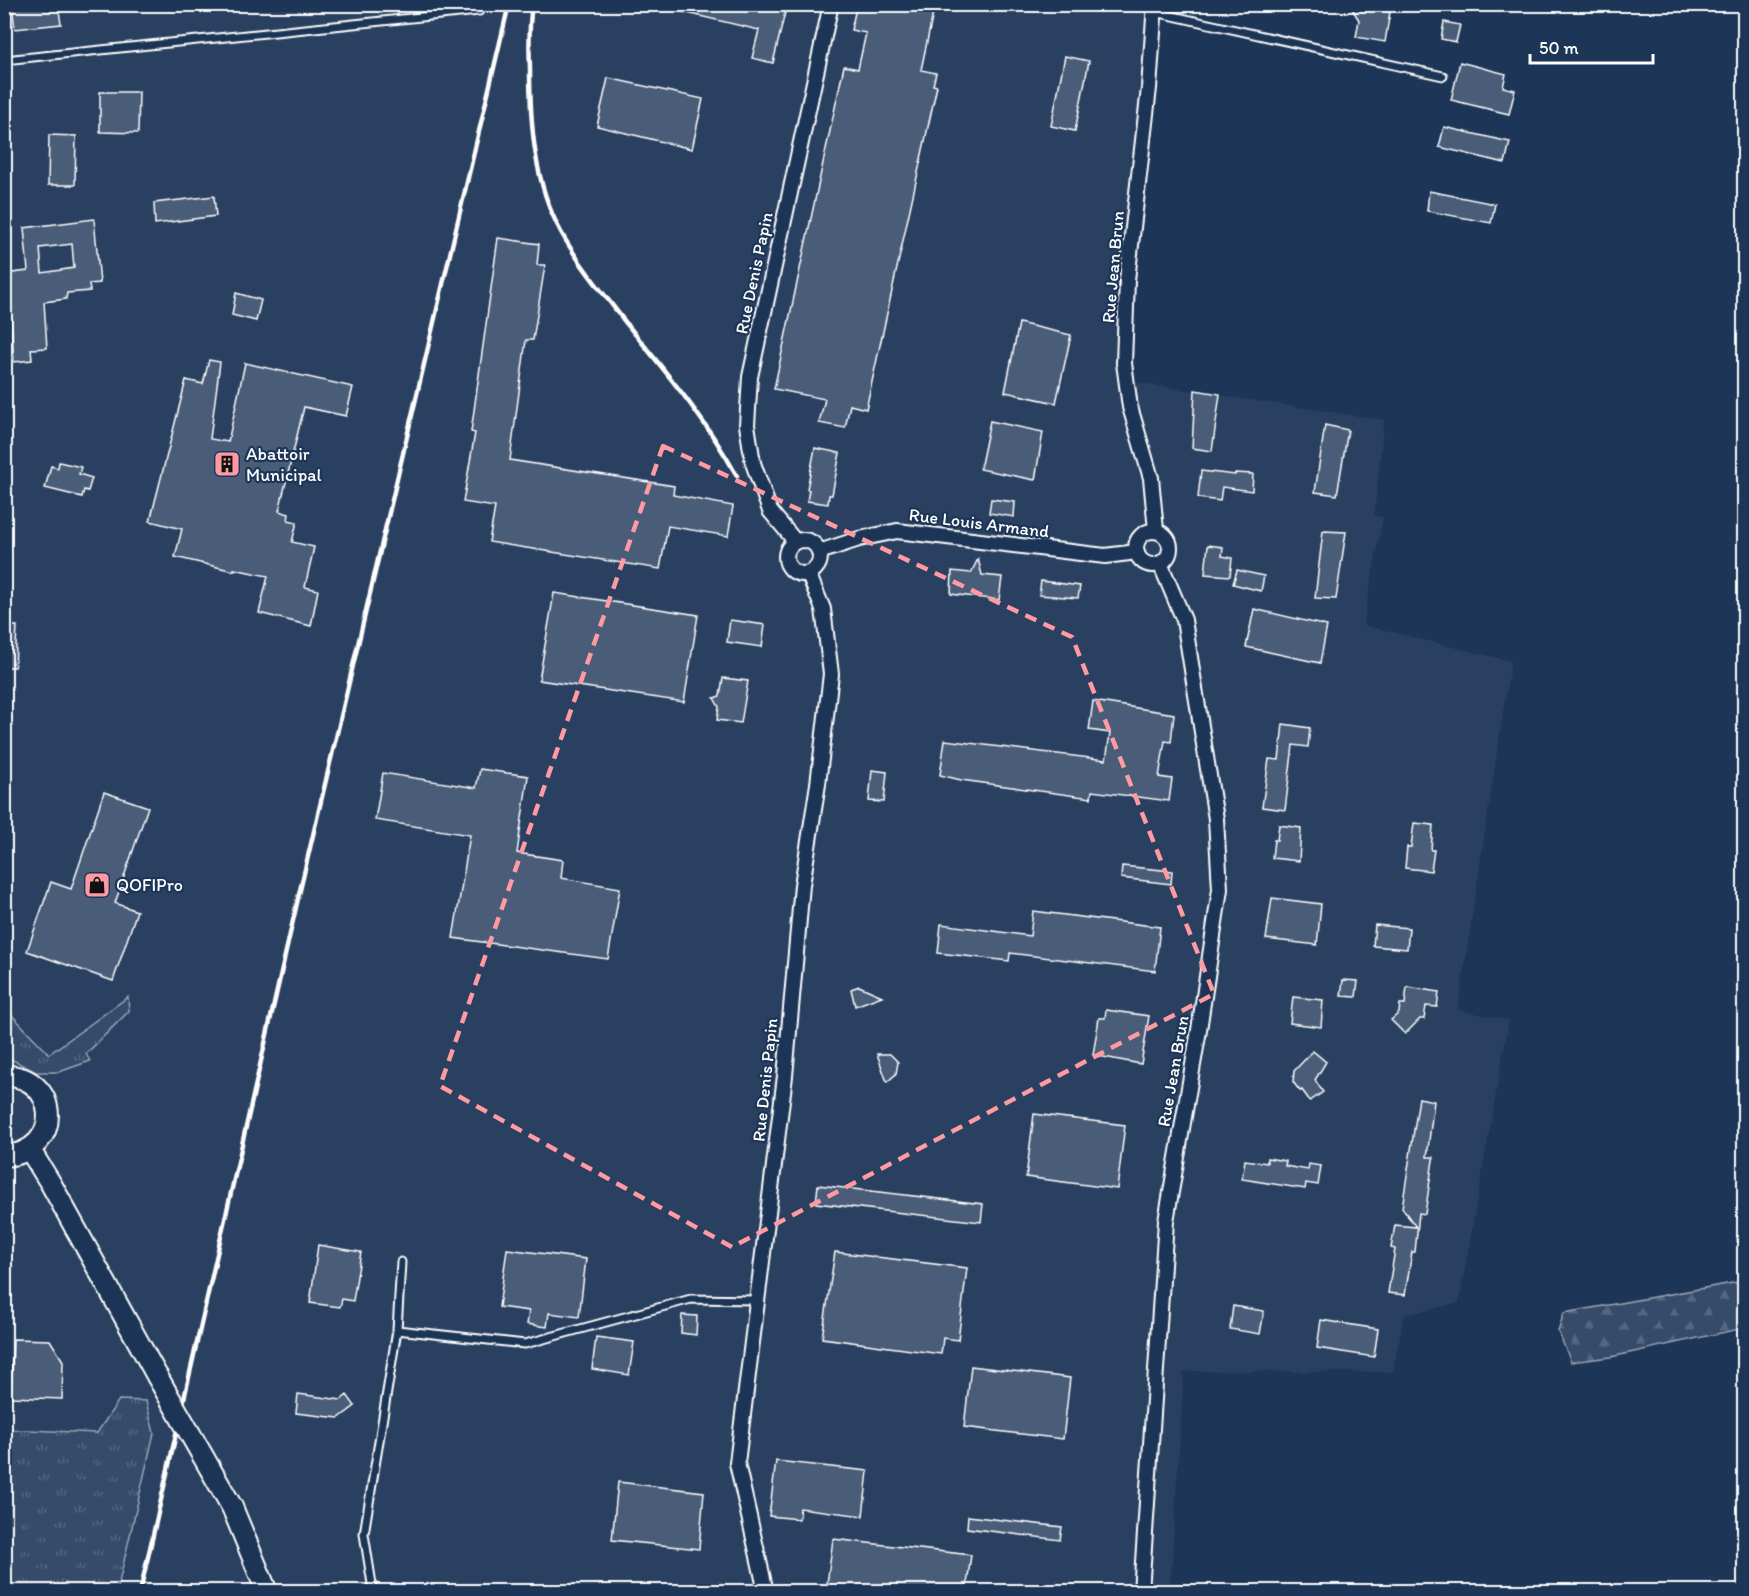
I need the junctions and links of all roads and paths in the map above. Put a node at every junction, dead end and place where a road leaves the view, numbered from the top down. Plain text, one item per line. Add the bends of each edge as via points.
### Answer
1 (831, 4) edge
2 (1155, 8) edge
3 (479, 11) dead end
4 (4, 60) edge
5 (1443, 76) dead end
6 (1156, 530) junction
7 (795, 541) junction
8 (819, 552) junction
9 (1137, 552) junction
10 (1160, 563) junction
11 (808, 573) junction
12 (4, 1077) edge
13 (30, 1150) junction
14 (4, 1156) edge
15 (401, 1262) dead end
16 (757, 1300) junction
17 (397, 1330) junction
18 (267, 1592) edge
19 (371, 1592) edge
20 (766, 1592) edge
21 (1141, 1592) edge

1 - 7 street, Rue Denis Papin via 750,377 747,416 753,463 770,511
2 - 5 lane
2 - 6 street, Rue Jean Brun via 1127,280 1124,363 1130,407 1151,478
3 - 4 lane
6 - 9 street via 1140,536
6 - 10 street via 1166,535 1170,545 1168,556
7 - 8 street via 810,540
7 - 11 street via 786,551 786,562 793,571
8 - 9 street, Rue Louis Armand via 859,538 897,531 1105,556
8 - 11 street via 818,565
9 - 10 street via 1148,564
10 - 21 street, Rue Jean Brun via 1184,620 1216,819 1220,889 1166,1221
11 - 16 street, Rue Denis Papin via 823,609 831,674 802,885
12 - 13 main road via 21,1078 32,1084 47,1105 46,1130
13 - 14 main road
13 - 18 main road, bridge via 232,1507
15 - 17 lane
16 - 17 lane via 691,1299 525,1344
16 - 20 street, Rue Denis Papin via 737,1463
17 - 19 lane via 364,1534

